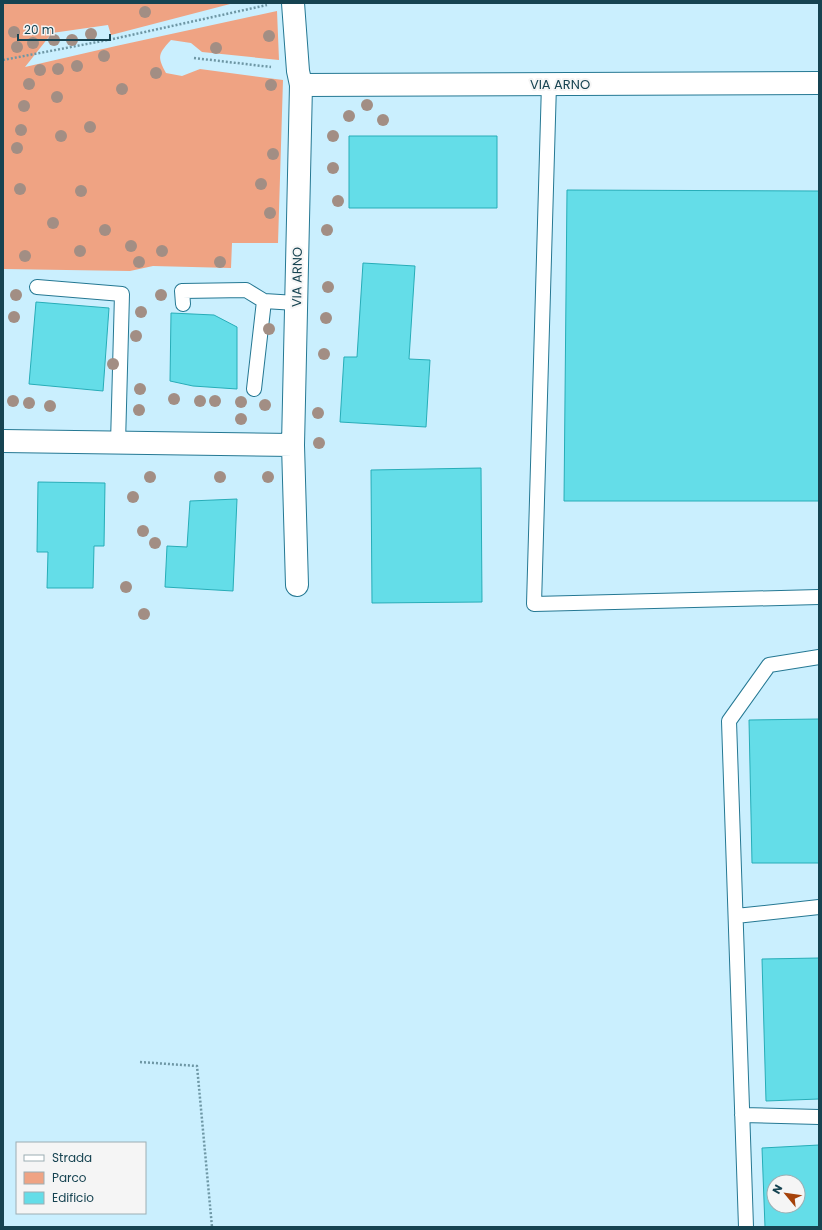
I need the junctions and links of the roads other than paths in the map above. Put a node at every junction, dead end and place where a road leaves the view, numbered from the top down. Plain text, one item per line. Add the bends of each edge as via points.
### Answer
1 (293, 3) edge
2 (300, 78) junction
3 (819, 83) edge
4 (549, 84) junction
5 (37, 287) dead end
6 (264, 301) junction
7 (296, 303) junction
8 (183, 304) dead end
9 (254, 389) dead end
10 (3, 441) edge
11 (118, 443) junction
12 (293, 445) junction
13 (297, 586) dead end
14 (819, 597) edge
15 (819, 657) edge
16 (819, 908) edge
17 (736, 916) junction
18 (742, 1116) junction
19 (819, 1117) edge
20 (746, 1227) edge

1 - 2 street, VIA ARNO
2 - 4 street, VIA ARNO
2 - 7 street, VIA ARNO
3 - 4 street, VIA ARNO
4 - 14 lane via 534,604
5 - 11 lane via 122,294
6 - 7 lane
6 - 8 lane via 246,290 182,291
6 - 9 lane
7 - 12 street, VIA ARNO
10 - 11 street
11 - 12 street
12 - 13 street, VIA ARNO
15 - 17 lane via 769,665 729,721
16 - 17 lane
17 - 18 lane
18 - 19 lane
18 - 20 lane

